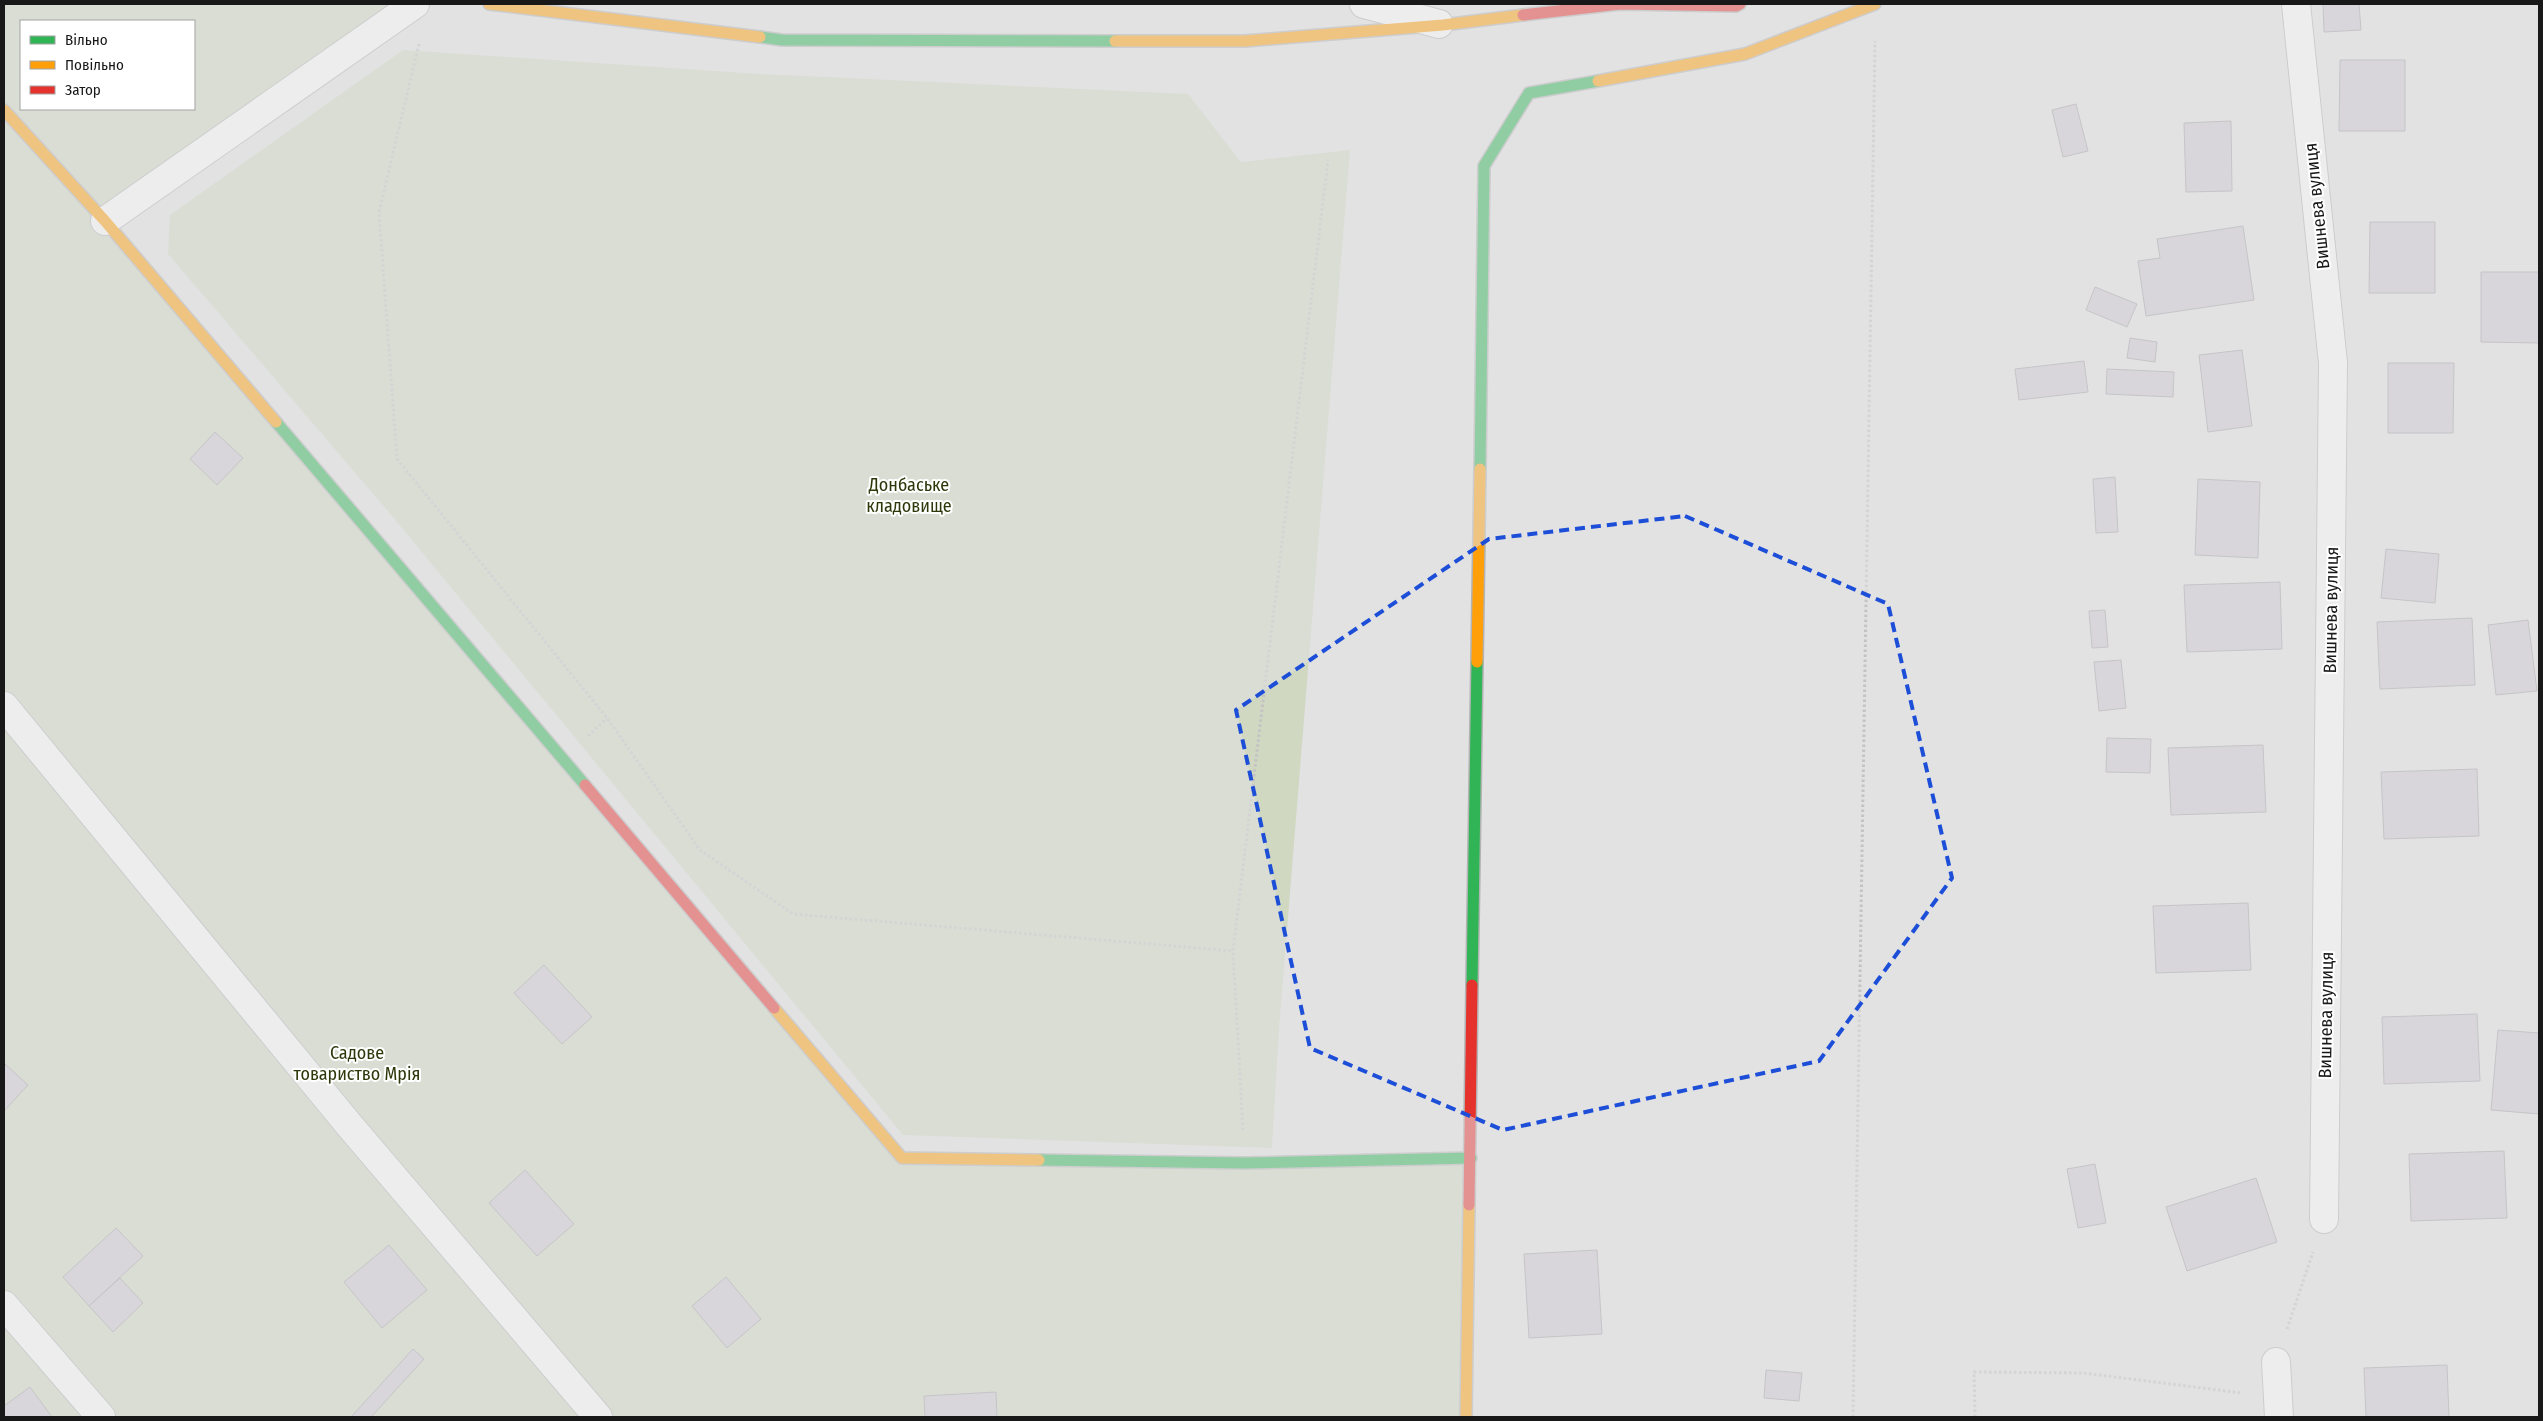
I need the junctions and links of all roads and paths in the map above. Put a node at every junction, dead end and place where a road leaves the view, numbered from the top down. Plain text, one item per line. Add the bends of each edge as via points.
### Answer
1 (416, 4) edge
2 (490, 4) edge
3 (1364, 4) edge
4 (1620, 4) edge
5 (1740, 4) edge
6 (1875, 4) edge
7 (2296, 4) edge
8 (1443, 25) junction
9 (1875, 34) dead end
10 (421, 35) dead end
11 (4, 110) edge
12 (1328, 160) dead end
13 (105, 221) junction
14 (4, 706) edge
15 (1233, 951) junction
16 (1471, 1158) junction
17 (1245, 1163) junction
18 (2324, 1219) joint
19 (4, 1305) edge
20 (2276, 1362) joint
21 (2278, 1407) edge
22 (101, 1417) edge
23 (598, 1417) edge
24 (1466, 1417) edge
25 (1853, 1417) edge
26 (1975, 1417) edge

1 - 13 street
2 - 8 street via 782,40 1245,40
3 - 8 street
4 - 5 street
4 - 8 street
6 - 16 street via 1746,54 1529,93 1484,166
7 - 18 street, Вишнева вулиця via 2333,363
9 - 25 path
10 - 15 path via 379,212 397,459 607,718 700,850 793,914
11 - 13 street
12 - 15 path
13 - 17 street via 902,1158
14 - 23 street via 350,1126
15 - 17 path
16 - 17 street
16 - 24 street
18 - 20 path
19 - 22 street
20 - 21 street
21 - 26 path via 2083,1373 1974,1372

